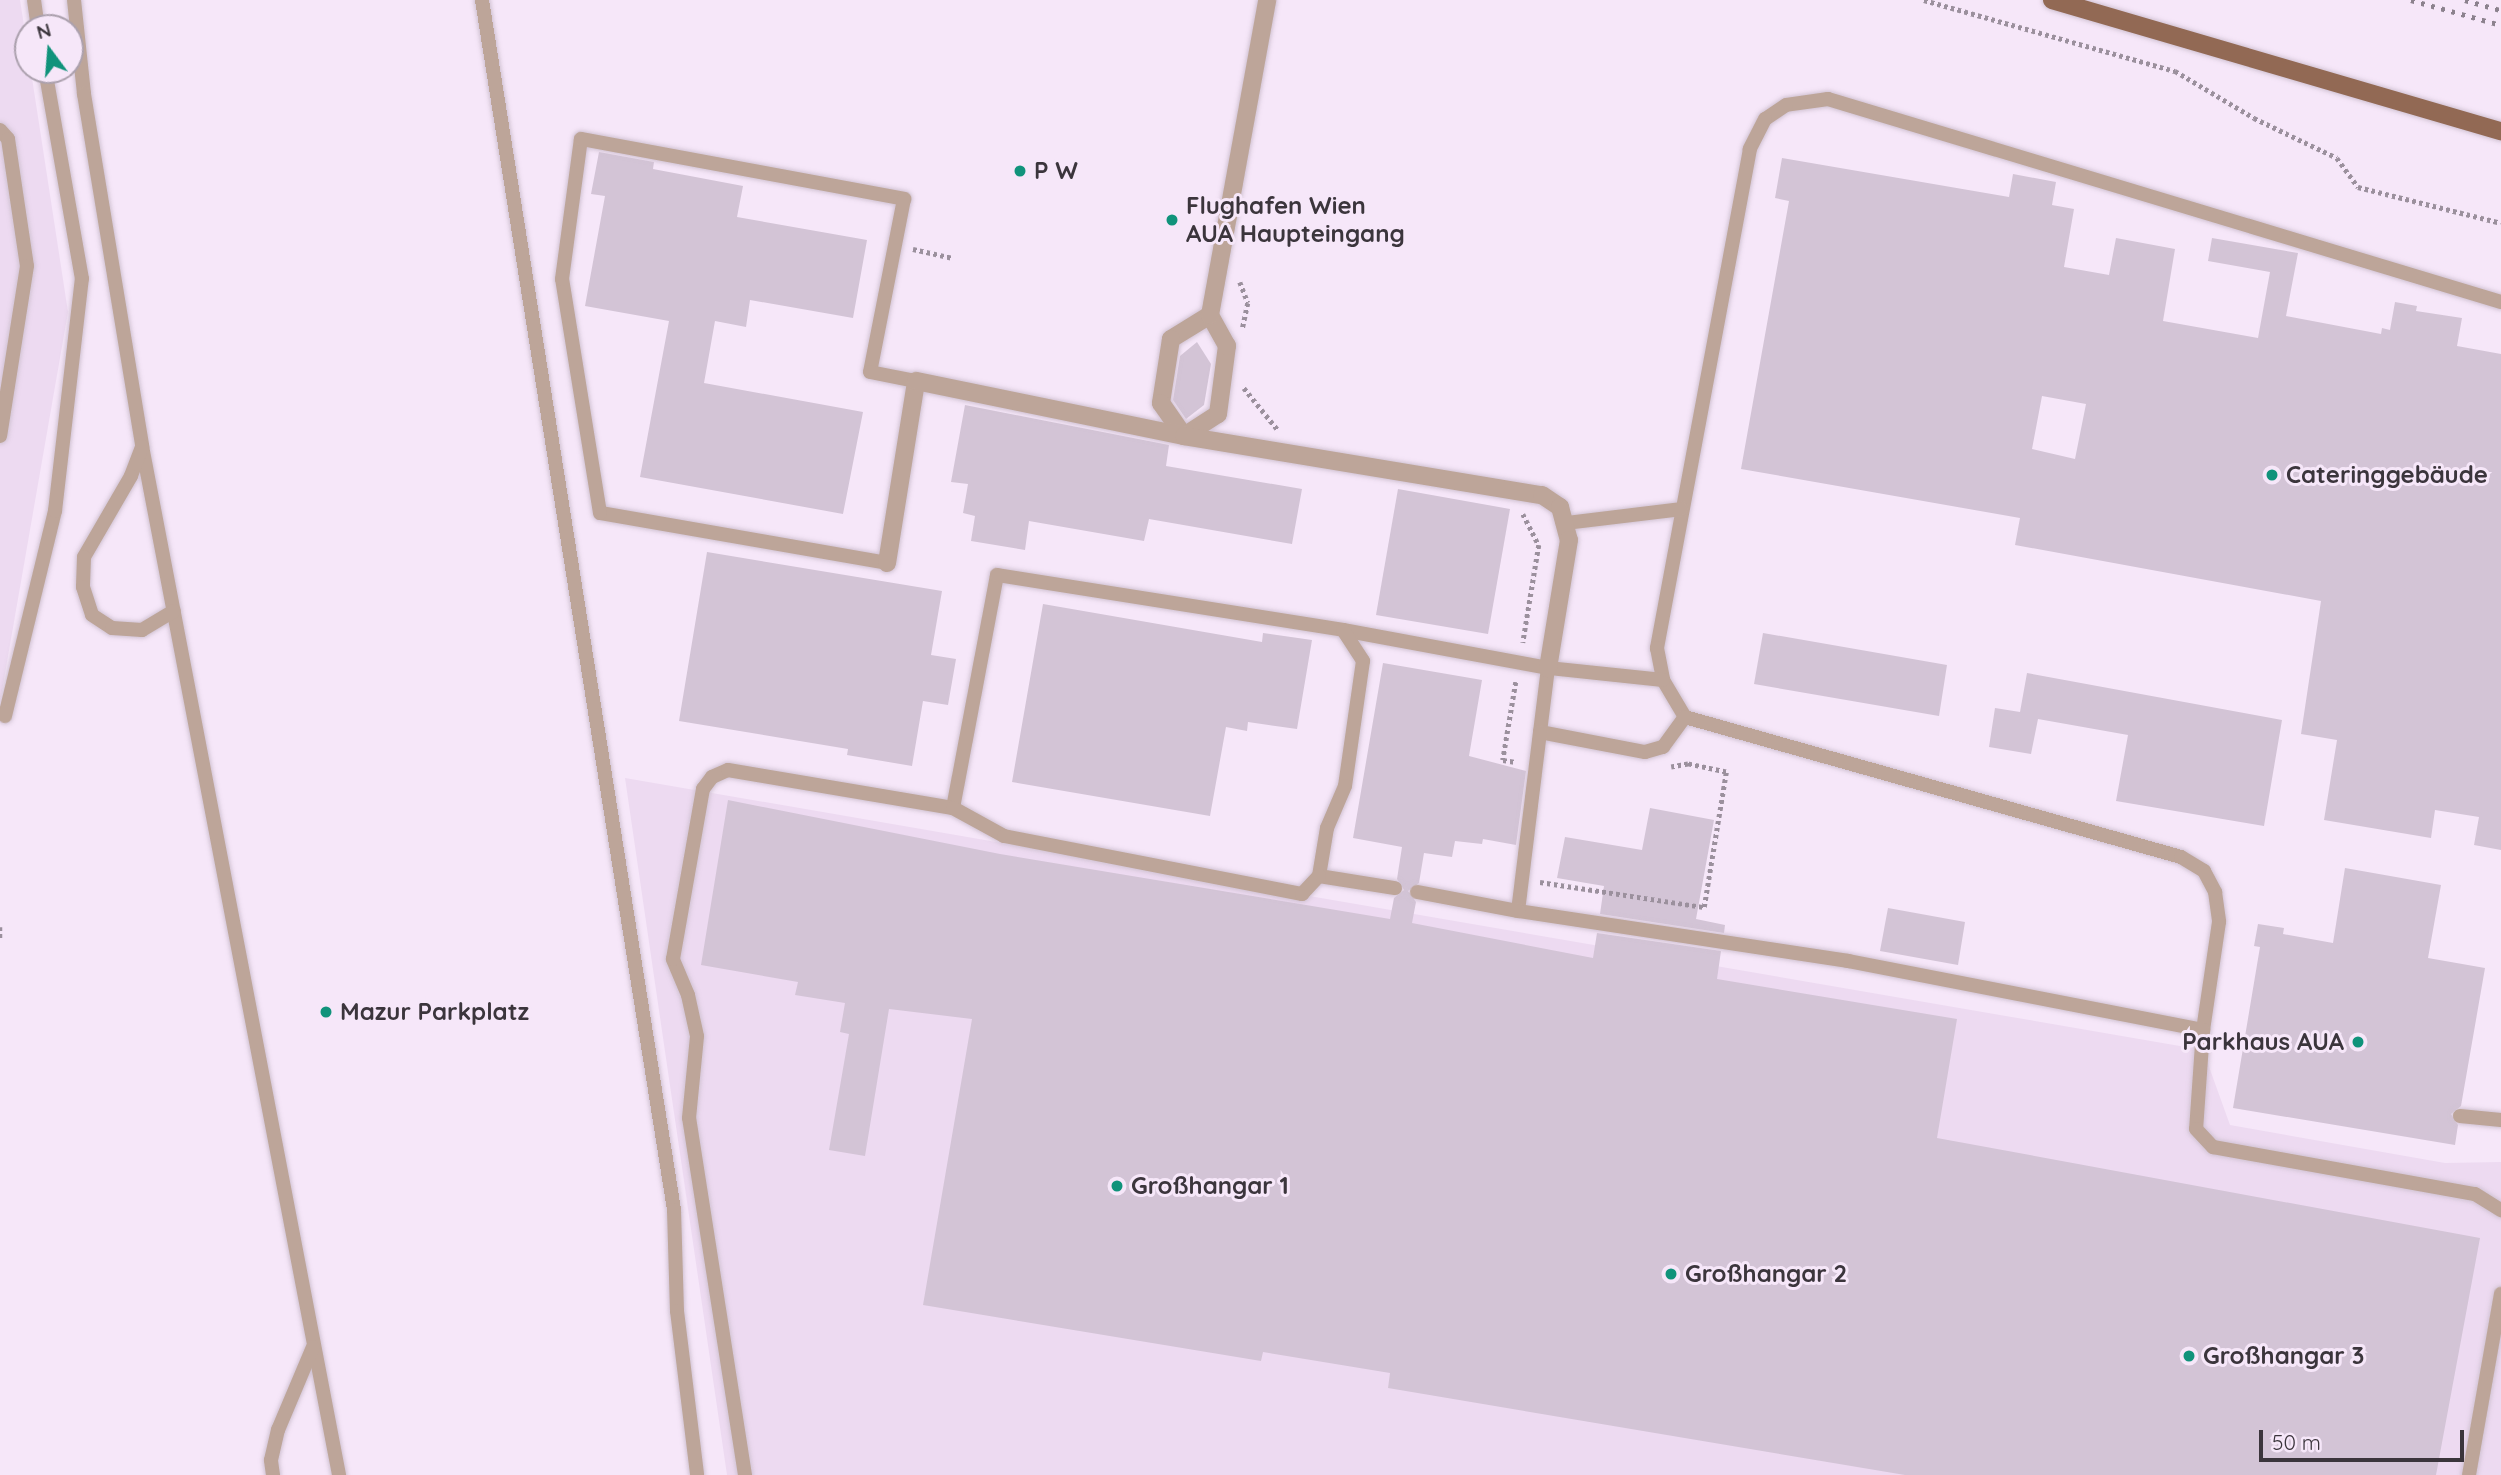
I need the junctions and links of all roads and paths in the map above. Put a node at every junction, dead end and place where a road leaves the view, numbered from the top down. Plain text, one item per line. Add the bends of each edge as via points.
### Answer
1 (74, 0) edge
2 (482, 0) edge
3 (1267, 0) edge
4 (1924, 0) edge
5 (2052, 0) edge
6 (47, 84) edge
7 (0, 130) edge
8 (2501, 131) edge
9 (2501, 223) edge
10 (895, 245) junction
11 (953, 258) dead end
12 (2501, 302) edge
13 (1210, 315) junction
14 (916, 382) junction
15 (0, 436) edge
16 (1184, 436) junction
17 (142, 446) junction
18 (1681, 509) junction
19 (1566, 523) junction
20 (887, 563) joint
21 (174, 611) junction
22 (1343, 630) junction
23 (1548, 668) junction
24 (1663, 680) junction
25 (5, 716) dead end
26 (1685, 718) junction
27 (1540, 732) junction
28 (1668, 767) dead end
29 (953, 808) junction
30 (1319, 876) junction
31 (1522, 880) junction
32 (1395, 888) dead end
33 (1417, 892) dead end
34 (1518, 911) junction
35 (0, 927) edge
36 (0, 939) edge
37 (2203, 1030) junction
38 (2460, 1116) dead end
39 (2501, 1120) edge
40 (2501, 1210) edge
41 (2501, 1294) edge
42 (314, 1346) junction
43 (273, 1475) edge
44 (339, 1475) edge
45 (697, 1475) edge
46 (745, 1475) edge
47 (2469, 1475) edge

1 - 17 lane via 84,94
2 - 45 lane via 671,1187 677,1311
3 - 13 street
4 - 9 path via 2175,71 2254,118 2337,158 2358,187
5 - 8 main road
6 - 25 lane via 82,279 55,512
7 - 15 lane via 8,139 27,266
10 - 11 path
10 - 14 lane via 870,372
10 - 20 lane via 904,200 581,139 562,278 600,513
12 - 18 lane via 1828,99 1811,99 1786,106 1765,120 1750,149
13 - 16 street via 1227,346 1218,414
13 - 16 street via 1171,339 1161,403
14 - 16 street
14 - 20 street
16 - 19 street via 1542,495 1560,507
17 - 21 lane
17 - 21 lane via 131,476 83,557 83,587 92,614 113,628 142,630
18 - 19 lane
18 - 24 lane via 1657,648
19 - 23 street via 1569,540
21 - 42 lane
22 - 23 lane
22 - 29 lane via 997,575
22 - 30 lane via 1363,661 1345,786 1327,828
23 - 24 lane
23 - 27 lane
24 - 26 lane
26 - 27 lane via 1663,747 1645,752
26 - 37 lane via 2181,857 2204,871 2215,892 2219,922
27 - 31 lane
28 - 31 path via 1689,764 1727,772 1704,907
29 - 30 lane via 1004,836 1302,894
29 - 46 lane via 728,770 712,777 704,789 673,959 688,995 697,1036 689,1118
30 - 32 lane
31 - 34 lane
33 - 34 lane
34 - 37 lane via 1848,961
35 - 36 path
37 - 40 lane via 2196,1129 2213,1147 2475,1194
38 - 39 lane
41 - 47 lane
42 - 43 lane via 278,1430 271,1460
42 - 44 lane

